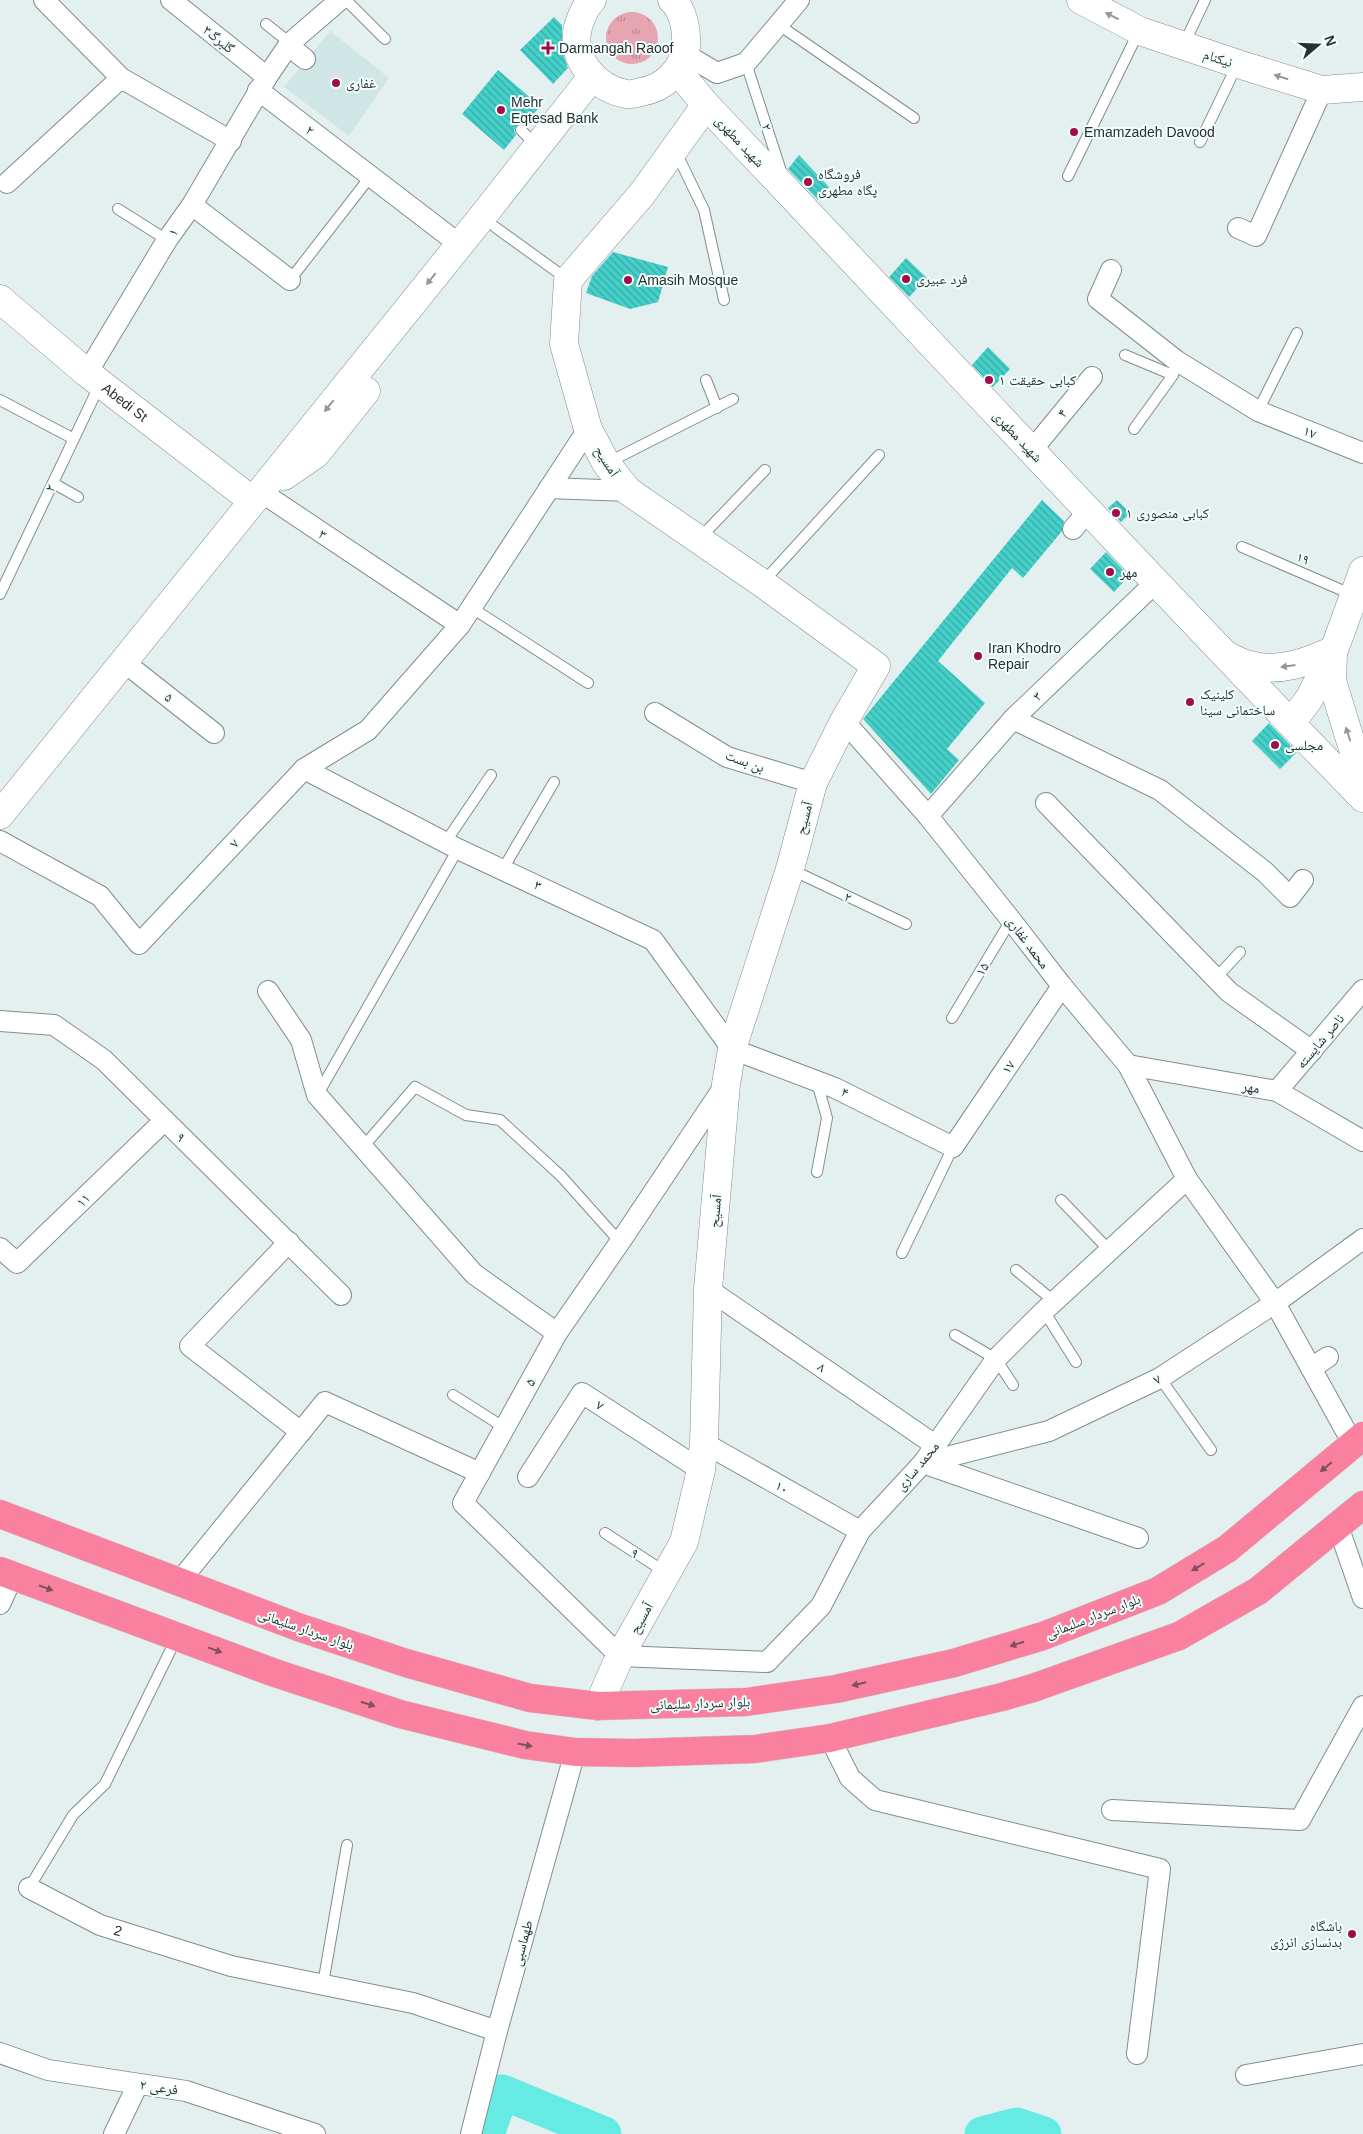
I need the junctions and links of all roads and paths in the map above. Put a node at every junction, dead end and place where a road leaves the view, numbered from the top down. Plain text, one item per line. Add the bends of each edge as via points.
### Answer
1 (44, 0) edge
2 (340, 0) edge
3 (346, 0) edge
4 (672, 0) edge
5 (799, 0) edge
6 (1081, 0) edge
7 (1205, 0) edge
8 (590, 1) edge
9 (177, 2) edge
10 (266, 24) dead end
11 (779, 25) junction
12 (1140, 30) junction
13 (385, 39) dead end
14 (290, 44) junction
15 (1183, 46) junction
16 (305, 59) dead end
17 (681, 62) junction
18 (746, 63) junction
19 (1238, 64) junction
20 (121, 78) junction
21 (598, 82) junction
22 (263, 84) junction
23 (1363, 87) edge
24 (1322, 90) junction
25 (706, 105) junction
26 (914, 118) dead end
27 (231, 141) junction
28 (1200, 142) dead end
29 (675, 149) junction
30 (1068, 176) dead end
31 (370, 177) junction
32 (7, 183) dead end
33 (788, 191) junction
34 (192, 205) junction
35 (118, 209) dead end
36 (495, 227) junction
37 (1238, 228) dead end
38 (168, 240) junction
39 (459, 244) junction
40 (1111, 270) dead end
41 (290, 280) joint
42 (568, 280) junction
43 (0, 299) edge
44 (724, 300) dead end
45 (1297, 333) dead end
46 (1125, 354) dead end
47 (1175, 368) junction
48 (1092, 377) dead end
49 (94, 378) junction
50 (706, 380) dead end
51 (733, 399) dead end
52 (0, 400) edge
53 (717, 408) junction
54 (1258, 411) junction
55 (588, 429) junction
56 (1134, 429) dead end
57 (74, 439) junction
58 (1032, 450) junction
59 (1363, 453) edge
60 (879, 455) dead end
61 (606, 463) junction
62 (765, 470) dead end
63 (53, 482) junction
64 (549, 488) junction
65 (262, 491) junction
66 (628, 491) junction
67 (78, 497) dead end
68 (700, 540) junction
69 (1242, 547) dead end
70 (762, 583) junction
71 (1155, 583) junction
72 (1358, 583) edge
73 (1, 587) edge
74 (472, 608) junction
75 (460, 626) junction
76 (1334, 650) junction
77 (1227, 656) junction
78 (124, 662) junction
79 (588, 683) dead end
80 (655, 713) dead end
81 (1013, 719) junction
82 (844, 721) junction
83 (1289, 728) junction
84 (214, 733) dead end
85 (304, 769) junction
86 (491, 775) dead end
87 (1363, 781) edge
88 (554, 782) dead end
89 (813, 783) junction
90 (1363, 798) edge
91 (1046, 803) dead end
92 (0, 815) edge
93 (928, 816) junction
94 (0, 841) edge
95 (451, 846) junction
96 (504, 869) junction
97 (790, 869) junction
98 (1303, 880) dead end
99 (1012, 920) junction
100 (906, 924) dead end
101 (1240, 952) dead end
102 (1216, 978) junction
103 (1062, 986) junction
104 (1363, 990) edge
105 (268, 991) dead end
106 (952, 1018) dead end
107 (0, 1021) edge
108 (732, 1049) junction
109 (1312, 1051) junction
110 (1128, 1065) junction
111 (818, 1082) junction
112 (726, 1084) junction
113 (1277, 1091) junction
114 (317, 1095) junction
115 (164, 1121) junction
116 (1363, 1141) edge
117 (363, 1147) junction
118 (953, 1147) junction
119 (817, 1172) dead end
120 (1187, 1179) junction
121 (1062, 1200) dead end
122 (1363, 1239) edge
123 (289, 1242) junction
124 (620, 1242) junction
125 (0, 1248) edge
126 (1110, 1251) junction
127 (902, 1253) dead end
128 (1016, 1270) dead end
129 (708, 1289) junction
130 (341, 1295) dead end
131 (1275, 1303) junction
132 (1049, 1307) junction
133 (557, 1332) junction
134 (955, 1334) dead end
135 (996, 1359) junction
136 (1076, 1362) dead end
137 (1160, 1378) junction
138 (1012, 1385) dead end
139 (453, 1396) dead end
140 (505, 1428) junction
141 (300, 1432) junction
142 (1358, 1440) edge
143 (704, 1443) junction
144 (935, 1445) junction
145 (1211, 1450) dead end
146 (923, 1463) junction
147 (701, 1470) junction
148 (480, 1472) junction
149 (528, 1477) dead end
150 (1363, 1505) edge
151 (0, 1514) edge
152 (1338, 1526) junction
153 (860, 1531) junction
154 (605, 1533) dead end
155 (1138, 1538) dead end
156 (665, 1573) junction
157 (7, 1574) edge
158 (179, 1582) junction
159 (1363, 1598) edge
160 (0, 1604) edge
161 (178, 1636) junction
162 (620, 1656) junction
163 (598, 1706) junction
164 (1363, 1706) edge
165 (830, 1738) junction
166 (575, 1752) junction
167 (1112, 1810) dead end
168 (347, 1845) dead end
169 (29, 1888) joint
170 (322, 1984) junction
171 (497, 2031) junction
172 (0, 2053) edge
173 (1137, 2054) dead end
174 (1363, 2054) edge
175 (1246, 2075) dead end
176 (138, 2084) junction
177 (114, 2134) edge
178 (315, 2134) edge
179 (471, 2134) edge

1 - 20 street
2 - 14 street
3 - 13 lane
4 - 17 main road via 683,18 687,36
5 - 11 street
12 -> 6 main road, نیکنام
7 - 15 lane
8 - 21 main road via 581,16 575,45 583,63
9 - 22 street, گلبرگ۳
10 - 14 lane
11 - 18 street
11 - 26 lane
12 - 15 main road, نیکنام
12 - 30 lane
14 - 16 street
14 - 22 street
15 - 19 main road, نیکنام
17 - 18 street via 717,73
17 - 21 main road via 666,82 652,90 627,95
17 - 25 main road, شهید مطهری
18 - 33 lane, ۲
24 -> 19 main road, نیکنام
19 - 28 lane
20 - 27 street
20 - 32 street
21 - 36 main road
21 - 39 main road via 529,138
22 - 27 street, ۱
22 - 31 street, ۲
23 - 24 main road, نیکنام
24 - 37 street via 1256,236
25 - 29 main road
25 - 33 main road, شهید مطهری
27 - 34 street, ۱
29 - 42 main road via 642,194
29 - 44 lane via 704,210
31 - 39 street, ۲
31 - 41 lane
33 - 58 main road, شهید مطهری
34 - 38 street, ۱
34 - 41 street
35 - 38 lane
36 - 42 lane
36 - 65 main road via 316,454
38 - 49 street, ۱
39 -> 65 main road
40 - 47 street, ۱۷ via 1098,299
42 - 55 main road, آمسیح via 564,344
43 - 49 main road, Abedi St
45 - 54 lane
46 - 47 lane
47 - 54 street, ۱۷
47 - 56 lane
48 - 58 street, ۴
49 - 57 lane, ۲
49 - 65 main road, Abedi St
50 - 53 lane
51 - 53 lane
52 - 57 lane
53 - 61 lane
54 - 59 street, ۱۷
55 - 61 main road, آمسیح
55 - 64 street, ۷
57 - 63 lane, ۲
58 - 71 main road, شهید مطهری via 1081,520
60 - 70 lane
61 - 66 main road, آمسیح
62 - 68 lane
63 - 67 lane
63 - 73 lane, ۲
64 - 66 street
64 - 74 street, ۷
65 - 75 street, ۳
65 - 78 main road
66 - 68 main road, آمسیح
68 - 70 main road, آمسیح
69 - 72 lane, ۱۹
70 - 82 main road, آمسیح via 876,666
71 - 77 main road, شهید مطهری
71 - 81 street, ۳
72 - 76 main road
74 - 75 street, ۷
74 - 79 lane
75 - 85 street, ۷ via 368,730
76 -> 77 main road via 1303,664 1274,668 1249,666
76 - 83 main road via 1310,700
87 -> 76 main road via 1332,681
77 - 83 main road, شهید مطهری
78 - 84 street, ۵
78 - 92 main road
80 - 89 street, بن بست via 727,756
81 - 93 street, ۳
81 - 98 street via 1160,790 1266,872 1290,897
82 - 89 main road, آمسیح
82 - 93 street, محمد غفاری
83 - 90 main road, شهید مطهری
85 - 94 street, ۷ via 138,944 100,896
85 - 95 street, ۳
86 - 95 lane
88 - 96 lane
89 - 97 main road, آمسیح
91 - 102 street
93 - 99 street, محمد غفاری
95 - 96 street, ۳
95 - 114 lane
96 - 108 street, ۳ via 653,940
97 - 100 lane, ۲
97 - 108 main road, آمسیح
99 - 103 street, محمد غفاری
99 - 106 lane, ۱۵
101 - 102 lane
102 - 109 street via 1229,992
103 - 110 street, محمد غفاری
103 - 118 street, ۱۷
104 - 109 street, ناصر شایسته
105 - 114 street via 301,1040
107 - 115 street, ۹ via 54,1025 104,1060
108 - 111 street, ۴
108 - 112 main road, آمسیح
109 - 113 street, ناصر شایسته
110 - 113 street, مهر
110 - 120 street, محمد غفاری
111 - 118 street, ۴
111 - 119 lane via 827,1118
112 - 124 street, ۵
112 - 129 main road, آمسیح
113 - 116 street, مهر
114 - 117 street
115 - 123 street, ۹
115 - 125 street, ۱۱ via 18,1263
117 - 124 lane via 415,1087 466,1114 500,1120 561,1176
117 - 133 street via 474,1274
118 - 127 lane
120 - 126 street, محمد ساری
120 - 131 street, محمد غفاری
121 - 126 lane
122 - 131 street, ۷
123 - 130 street, ۹
123 - 141 street via 190,1346
124 - 133 street, ۵
126 - 132 street, محمد ساری
128 - 132 lane
129 - 143 main road, آمسیح
129 - 144 street, ۸
131 - 137 street, ۷
131 - 142 street, محمد غفاری via 1319,1362
132 - 135 street, محمد ساری
132 - 136 lane
133 - 140 street, ۵
134 - 135 lane
135 - 138 lane
135 - 144 street, محمد ساری
137 - 145 lane
137 - 146 street, ۷ via 1049,1431
139 - 140 lane
140 - 148 street, ۵
141 - 148 street via 326,1402
141 - 158 street
142 -> 163 highway, بلوار سردار سلیمانی via 1227,1549 1158,1591 1042,1636 954,1663 836,1689 746,1702
143 - 147 main road, آمسیح
143 - 153 street, ۱۰
144 - 146 street, محمد ساری
146 - 153 street, محمد ساری
146 - 155 street
147 - 149 street, ۷ via 582,1393
147 - 156 main road, آمسیح via 684,1542
148 - 162 street, ۵ via 463,1502
150 - 152 highway
151 - 158 highway, بلوار سردار سلیمانی
152 - 159 street
152 - 165 highway via 1258,1591 1179,1636 1033,1688
153 - 162 street, محمد ساری via 821,1606 767,1662
154 - 156 lane, ۹
156 - 162 main road, آمسیح
157 - 160 street
157 -> 161 highway
158 - 163 highway, بلوار سردار سلیمانی via 406,1663 530,1698
161 -> 166 highway via 400,1714 525,1745
161 - 169 lane, 2 via 105,1784 73,1815
162 - 163 main road, آمسیح
164 - 167 street via 1300,1820
165 - 166 highway via 755,1749
165 - 173 street via 850,1778 875,1800 1160,1869
166 - 171 street, طهماسبی
168 - 170 lane
169 - 170 street, 2 via 100,1925 231,1966
170 - 171 street, 2 via 413,2003
171 - 179 street, طهماسبی
172 - 176 street, فرعی ۲ via 48,2070
174 - 175 street
176 - 177 street
176 - 178 street, فرعی ۲ via 186,2091

